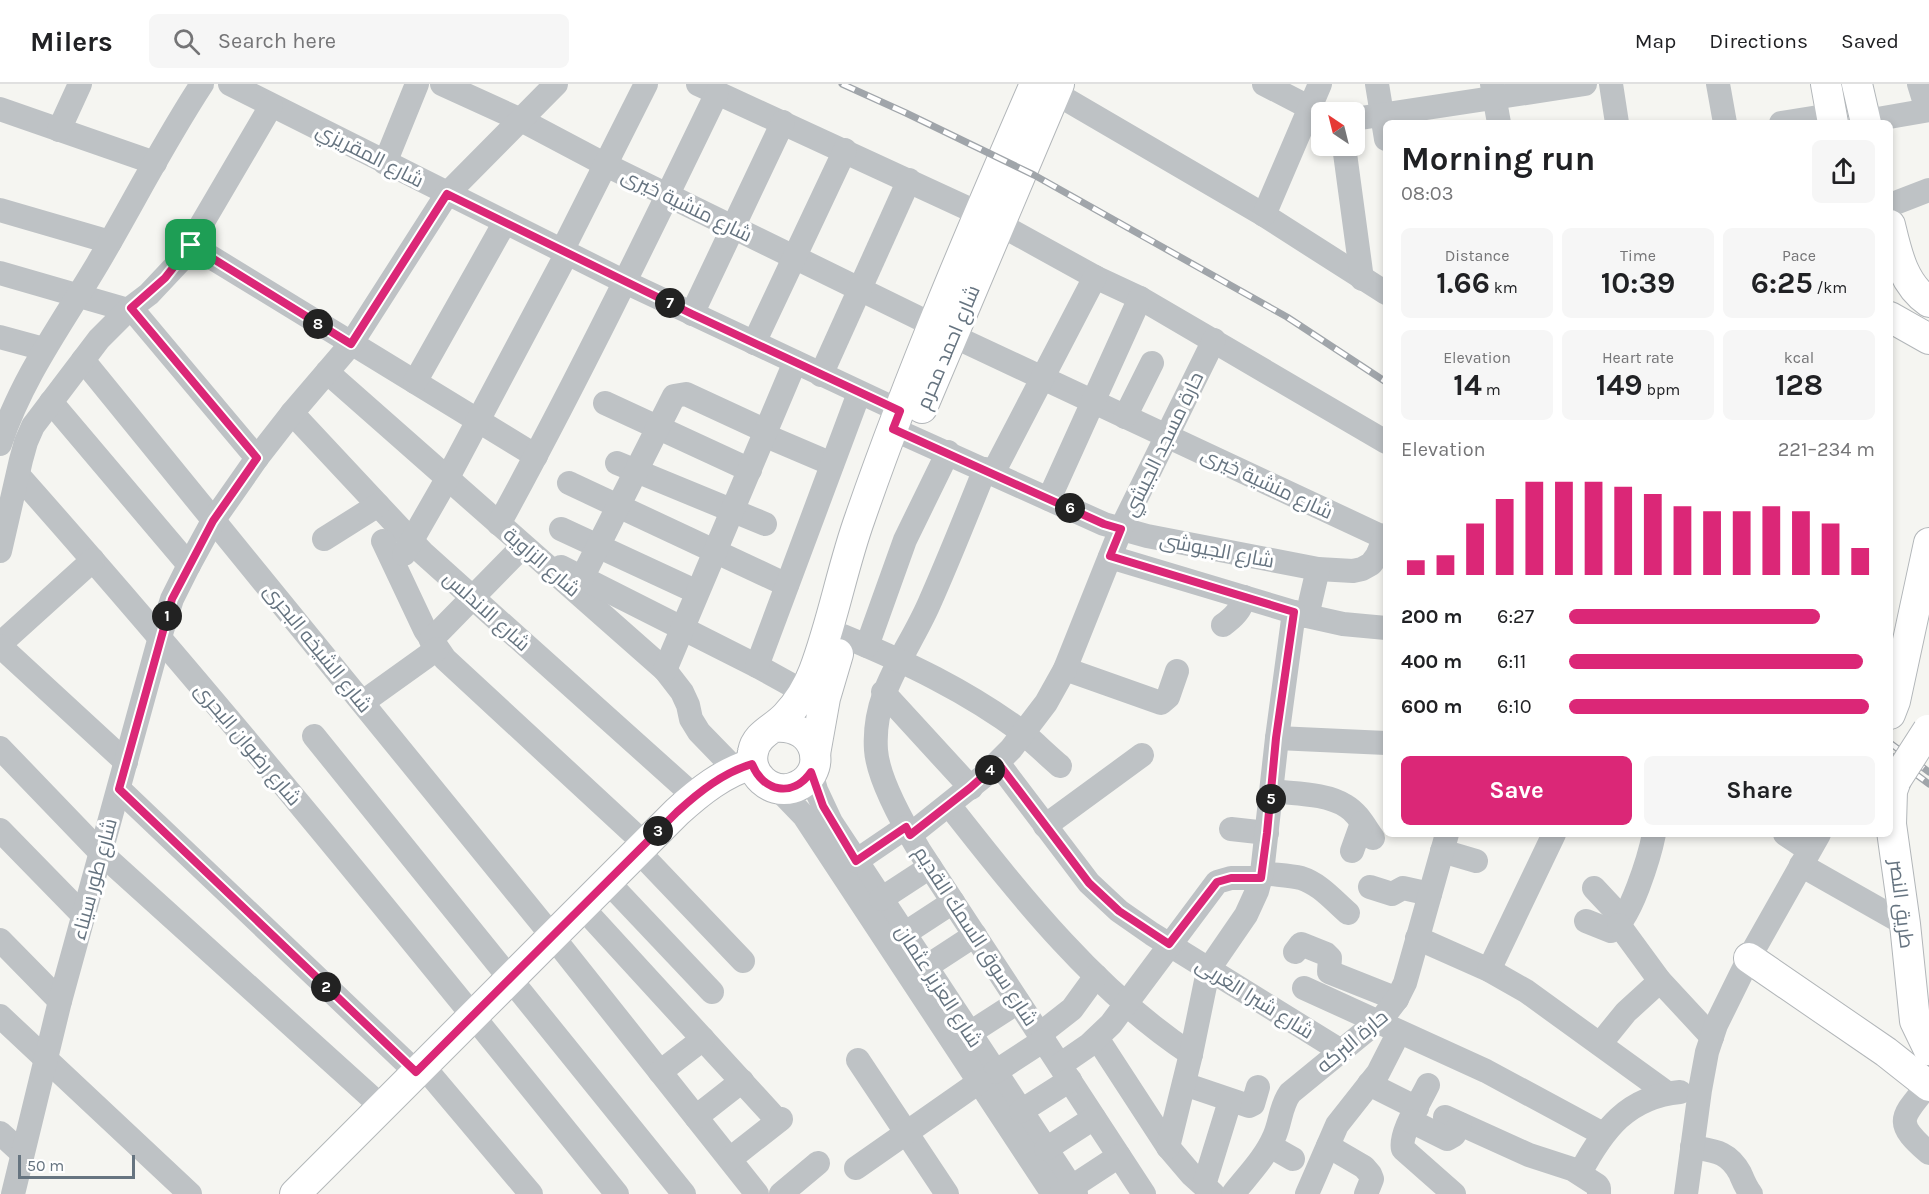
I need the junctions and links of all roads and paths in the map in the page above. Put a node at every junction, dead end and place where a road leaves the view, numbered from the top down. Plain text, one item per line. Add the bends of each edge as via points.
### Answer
1 (80, 84) edge
2 (202, 84) edge
3 (230, 84) edge
4 (417, 84) edge
5 (442, 84) edge
6 (556, 84) edge
7 (646, 84) edge
8 (1264, 84) edge
9 (1320, 84) edge
10 (1377, 84) edge
11 (1585, 84) edge
12 (1611, 84) edge
13 (1718, 84) edge
14 (1826, 84) edge
15 (1857, 84) edge
16 (1919, 84) edge
17 (1041, 87) edge
18 (708, 88) edge
19 (1493, 91) edge
20 (1317, 102) edge
21 (272, 106) junction
22 (1311, 108) edge
23 (0, 109) edge
24 (1928, 110) edge
25 (1832, 119) edge
26 (522, 120) junction
27 (1498, 120) edge
28 (1617, 120) edge
29 (1722, 120) edge
30 (1866, 120) edge
31 (1876, 120) edge
32 (1311, 121) edge
33 (783, 122) junction
34 (1371, 123) edge
35 (59, 130) junction
36 (845, 150) junction
37 (1345, 156) edge
38 (155, 163) junction
39 (385, 163) junction
40 (606, 165) junction
41 (909, 180) junction
42 (1929, 190) edge
43 (447, 194) junction
44 (667, 195) junction
45 (1893, 204) edge
46 (0, 210) edge
47 (1264, 214) junction
48 (990, 219) junction
49 (505, 222) junction
50 (733, 227) junction
51 (110, 242) junction
52 (191, 245) junction
53 (1893, 250) edge
54 (565, 252) junction
55 (794, 257) junction
56 (1895, 266) edge
57 (0, 273) edge
58 (1095, 277) junction
59 (1362, 279) junction
60 (625, 282) junction
61 (860, 290) junction
62 (1383, 291) edge
63 (79, 296) junction
64 (1140, 298) junction
65 (1927, 298) edge
66 (130, 309) junction
67 (692, 314) junction
68 (943, 331) junction
69 (0, 337) edge
70 (1214, 340) junction
71 (754, 343) junction
72 (351, 344) junction
73 (44, 349) junction
74 (83, 360) junction
75 (795, 362) junction
76 (1152, 363) dead end
77 (327, 372) junction
78 (821, 375) junction
79 (1042, 378) junction
80 (415, 382) junction
81 (11, 385) edge
82 (859, 393) junction
83 (51, 402) junction
84 (1093, 402) junction
85 (604, 403) dead end
86 (292, 413) junction
87 (1125, 417) junction
88 (477, 420) junction
89 (901, 425) junction
90 (658, 427) junction
91 (765, 433) junction
92 (1167, 436) junction
93 (1383, 440) edge
94 (0, 444) edge
95 (948, 452) junction
96 (536, 456) junction
97 (257, 458) junction
98 (832, 464) junction
99 (627, 467) junction
100 (750, 470) junction
101 (989, 471) junction
102 (18, 476) junction
103 (447, 479) junction
104 (569, 483) dead end
105 (1049, 499) junction
106 (378, 505) junction
107 (618, 506) junction
108 (732, 511) junction
109 (213, 521) junction
110 (499, 524) junction
111 (765, 524) dead end
112 (561, 529) dead end
113 (1121, 529) junction
114 (324, 539) dead end
115 (382, 541) dead end
116 (412, 541) junction
117 (1382, 543) edge
118 (1929, 545) edge
119 (598, 546) junction
120 (526, 549) junction
121 (0, 550) edge
122 (715, 551) junction
123 (1110, 556) junction
124 (93, 560) junction
125 (189, 565) junction
126 (396, 567) junction
127 (1318, 569) junction
128 (582, 578) junction
129 (787, 585) junction
130 (697, 592) junction
131 (472, 597) junction
132 (1244, 597) junction
133 (1301, 614) junction
134 (1223, 625) dead end
135 (682, 628) junction
136 (1383, 628) edge
137 (160, 637) junction
138 (855, 641) junction
139 (0, 645) edge
140 (434, 645) junction
141 (900, 661) junction
142 (757, 666) junction
143 (1065, 669) junction
144 (665, 670) junction
145 (1177, 671) dead end
146 (804, 692) junction
147 (883, 692) junction
148 (363, 702) junction
149 (1893, 707) edge
150 (774, 728) junction
151 (1928, 729) edge
152 (1023, 734) junction
153 (314, 736) dead end
154 (1276, 738) junction
155 (1383, 743) edge
156 (0, 748) edge
157 (1142, 755) dead end
158 (126, 762) junction
159 (813, 763) junction
160 (998, 763) junction
161 (1060, 766) dead end
162 (743, 767) junction
163 (777, 788) junction
164 (970, 788) junction
165 (1893, 788) edge
166 (119, 789) junction
167 (1272, 791) junction
168 (694, 796) junction
169 (949, 805) junction
170 (1045, 826) junction
171 (1231, 829) dead end
172 (0, 830) edge
173 (908, 831) junction
174 (1267, 833) junction
175 (1553, 837) edge
176 (1653, 837) edge
177 (1790, 837) edge
178 (1893, 837) edge
179 (1445, 843) edge
180 (641, 847) junction
181 (1810, 850) edge
182 (1352, 851) dead end
183 (101, 852) junction
184 (856, 861) junction
185 (1476, 861) dead end
186 (930, 867) junction
187 (1262, 876) junction
188 (607, 881) junction
189 (1370, 887) dead end
190 (1594, 888) dead end
191 (1430, 894) junction
192 (881, 899) junction
193 (953, 902) junction
194 (582, 907) junction
195 (1347, 913) dead end
196 (84, 916) junction
197 (1586, 921) dead end
198 (1621, 922) junction
199 (1905, 924) junction
200 (904, 934) junction
201 (975, 935) junction
202 (552, 937) junction
203 (1417, 938) junction
204 (0, 940) edge
205 (1169, 944) junction
206 (1295, 952) dead end
207 (1749, 958) junction
208 (743, 961) dead end
209 (1209, 969) junction
210 (1489, 970) junction
211 (924, 976) junction
212 (1096, 976) junction
213 (511, 978) junction
214 (1660, 981) junction
215 (1304, 988) dead end
216 (712, 992) dead end
217 (1397, 999) junction
218 (60, 1001) junction
219 (1018, 1002) junction
220 (1127, 1004) junction
221 (0, 1016) edge
222 (473, 1016) junction
223 (1915, 1021) junction
224 (1377, 1022) junction
225 (1399, 1032) junction
226 (970, 1033) junction
227 (1042, 1037) junction
228 (1712, 1037) junction
229 (1097, 1038) junction
230 (703, 1039) junction
231 (1600, 1044) junction
232 (1929, 1050) edge
233 (1341, 1051) junction
234 (1886, 1052) junction
235 (1191, 1054) junction
236 (46, 1059) junction
237 (858, 1059) dead end
238 (420, 1069) junction
239 (660, 1072) junction
240 (1065, 1072) junction
241 (987, 1077) junction
242 (742, 1081) junction
243 (1184, 1084) junction
244 (1369, 1084) junction
245 (1428, 1085) dead end
246 (1928, 1085) edge
247 (1258, 1087) dead end
248 (1700, 1090) junction
249 (1667, 1093) junction
250 (1230, 1101) junction
251 (382, 1107) junction
252 (1021, 1111) junction
253 (1414, 1114) junction
254 (696, 1117) junction
255 (1094, 1118) junction
256 (0, 1133) edge
257 (906, 1133) junction
258 (1603, 1134) junction
259 (1270, 1146) junction
260 (1328, 1146) junction
261 (1168, 1147) junction
262 (1692, 1147) junction
263 (1046, 1149) junction
264 (22, 1153) junction
265 (1929, 1153) edge
266 (1119, 1156) junction
267 (730, 1159) junction
268 (1293, 1159) dead end
269 (818, 1163) dead end
270 (856, 1168) dead end
271 (1580, 1173) junction
272 (174, 1189) edge
273 (1208, 1190) edge
274 (1065, 1192) edge
275 (13, 1194) edge
276 (295, 1194) edge
277 (531, 1194) edge
278 (616, 1194) edge
279 (684, 1194) edge
280 (757, 1194) edge
281 (782, 1194) edge
282 (947, 1194) edge
283 (1144, 1194) edge
284 (1233, 1194) edge
285 (1307, 1194) edge
286 (1366, 1194) edge
287 (1454, 1194) edge
288 (1599, 1194) edge
289 (1686, 1194) edge
290 (1751, 1194) edge

1 - 35 street
2 - 38 street
3 - 21 street, شارع المقريزي
4 - 39 street
5 - 26 street, شارع منشية خيرى
6 - 26 street, شارع طور سيناء
7 - 40 street
8 - 22 street
9 - 20 street
10 - 34 street
11 - 19 street
12 - 28 street
13 - 29 street
14 - 25 main road
15 - 30 main road
16 - 24 street
17 - 47 street
17 - 48 main road, شارع احمد محرم
18 - 33 street
18 - 44 street
19 - 27 street
19 - 34 street
21 - 39 street, شارع المقريزي
21 - 52 street
23 - 35 street
24 - 31 street
26 - 40 street, شارع منشية خيرى
26 - 43 street, شارع طور سيناء
32 - 47 street
33 - 36 street
33 - 50 street
35 - 38 street
36 - 41 street
36 - 55 street
37 - 59 street
38 - 51 street
39 - 43 street, شارع المقريزي
40 - 44 street, شارع منشية خيرى
40 - 54 street
41 - 48 street
41 - 61 street
42 - 45 street
43 - 49 street, شارع المقريزي
43 - 72 street, شارع طور سيناء
44 - 50 street, شارع منشية خيرى
44 - 60 street
46 - 51 street
47 - 59 street
48 - 58 street
48 - 68 main road, شارع احمد محرم
49 - 54 street, شارع المقريزي
49 - 80 street
50 - 55 street, شارع منشية خيرى
50 - 67 street
51 - 63 street
52 - 66 street via 165,278
52 - 72 street
53 - 56 main road
54 - 60 street, شارع المقريزي
54 - 88 street
55 - 61 street, شارع منشية خيرى
55 - 71 street
56 - 65 main road
57 - 63 street
58 - 64 street
58 - 79 street, شارع سوق السمك القديم
59 - 62 street
60 - 67 street, شارع المقريزي
60 - 96 street
61 - 68 street, شارع منشية خيرى
61 - 78 street
63 - 66 street
63 - 73 street
64 - 70 street
64 - 84 street
66 - 74 street
66 - 97 street
67 - 71 street, شارع المقريزي
68 - 79 street, شارع منشية خيرى
68 - 89 main road, شارع احمد محرم
69 - 73 street
70 - 92 street, حارة مسجد الجيشي
70 - 93 street
71 - 75 street, شارع المقريزي
72 - 77 street, شارع طور سيناء
72 - 80 street
73 - 81 street
74 - 83 street
74 - 109 street, شارع الشيخه البحرى
75 - 78 street, شارع المقريزي
75 - 91 street
76 - 87 street
77 - 86 street, شارع طور سيناء
77 - 103 street, شارع الزاوية
78 - 82 street, شارع المقريزي
79 - 84 street, شارع منشية خيرى
79 - 101 street, شارع سوق السمك القديم
80 - 88 street
81 - 94 street
82 - 89 street, شارع المقريزي
82 - 98 street
83 - 102 street via 33,426
83 - 125 street
84 - 87 street, شارع منشية خيرى
84 - 105 street
85 - 90 street
86 - 97 street, شارع طور سيناء
86 - 106 street, شارع الاندلس
87 - 92 street, شارع منشية خيرى
88 - 96 street
88 - 103 street
89 - 95 street, شارع الجيوشى
89 - 138 main road, شارع احمد محرم via 886,492 864,554
89 - 146 main road, شارع احمد محرم via 860,518 814,672
90 - 91 street via 674,396 686,394
90 - 99 street
90 - 100 street
91 - 98 street
91 - 100 street
92 - 113 street, حارة مسجد الجيشي
92 - 117 street, شارع منشية خيرى
95 - 101 street, شارع الجيوشى
95 - 138 street
96 - 110 street
97 - 109 street, شارع طور سيناء
98 - 129 street
99 - 107 street
99 - 108 street
100 - 108 street
101 - 105 street, شارع الجيوشى
101 - 141 street, شارع سوق السمك القديم
102 - 121 street
102 - 124 street, شارع رضوان البحرى
103 - 110 street, شارع الزاوية
103 - 116 street
104 - 107 street
105 - 113 street, شارع الجيوشى
106 - 114 street
106 - 116 street, شارع الاندلس
107 - 119 street
107 - 122 street
108 - 111 street
108 - 122 street
109 - 125 street, شارع طور سيناء
109 - 148 street, شارع الشيخه البحرى
110 - 120 street, شارع الزاوية
112 - 119 street
113 - 123 street, حارة مسجد الجيشي
113 - 127 street, شارع الجيوشى
115 - 126 street
116 - 126 street
116 - 131 street, شارع الاندلس
117 - 127 street, شارع الجيوشى via 1371,564 1362,569
118 - 149 main road
119 - 128 street
119 - 130 street
120 - 128 street
120 - 131 street
120 - 144 street, شارع الزاوية
122 - 129 street
122 - 130 street
123 - 132 street
123 - 143 street, حارة مسجد الجيشي
124 - 137 street, شارع رضوان البحرى
124 - 139 street
125 - 137 street, شارع طور سيناء via 172,599
126 - 140 street
127 - 133 street
128 - 135 street
129 - 142 street
130 - 135 street
131 - 140 street
131 - 168 street, شارع الاندلس
132 - 133 street
132 - 134 street via 1237,614
133 - 136 street
133 - 154 street
135 - 142 street
135 - 144 street
137 - 158 street, شارع طور سيناء
137 - 222 street, شارع رضوان البحرى
138 - 141 street
138 - 159 main road, شارع احمد محرم via 825,698
139 - 158 street
140 - 148 street
140 - 180 street
141 - 147 street, شارع سوق السمك القديم
141 - 152 street via 967,695
142 - 146 street
143 - 145 street via 1161,703 1168,697
143 - 152 street, حارة مسجد الجيشي
144 - 162 street, شارع الزاوية via 682,692 699,732
146 - 150 main road, شارع احمد محرم
147 - 164 street
147 - 173 street, شارع سوق السمك القديم via 876,723 876,754
148 - 202 street, شارع الشيخه البحرى
150 - 159 main road via 785,726 805,734 812,743
150 - 162 main road via 759,738
151 - 165 main road, طريق النصر, bridge
152 - 160 street, حارة مسجد الجيشي
152 - 161 street
153 - 213 street
154 - 155 street
154 - 167 street
156 - 183 street
157 - 170 street
158 - 166 street, شارع طور سيناء
159 - 163 main road via 806,779 793,788
159 - 184 street, شارع العزيز عثمان via 823,806
160 - 164 street, حارة مسجد الجيشي
160 - 170 street, شارع شبرا الغربى
162 - 163 main road
162 - 168 main road
163 - 211 street, شارع العزيز عثمان via 804,816
164 - 169 street, حارة مسجد الجيشي
166 - 183 street, شارع طور سيناء
166 - 238 street
167 - 174 street
167 - 182 street via 1324,798 1359,814
168 - 180 main road
169 - 173 street, حارة مسجد الجيشي
169 - 212 street via 1032,908
170 - 205 street, شارع شبرا الغربى via 1103,897
171 - 174 street
172 - 196 street
173 - 184 street, حارة مسجد الجيشي
173 - 186 street, شارع سوق السمك القديم
174 - 187 street
175 - 210 street
176 - 198 street via 1647,866
177 - 181 street
178 - 199 main road, طريق النصر, bridge
179 - 185 street
179 - 191 street, حارة البركه
180 - 188 main road
180 - 208 street
181 - 199 street
181 - 207 street
183 - 196 street, شارع طور سيناء
183 - 251 street
184 - 192 street, شارع العزيز عثمان
186 - 192 street
186 - 193 street, شارع سوق السمك القديم
187 - 195 street via 1310,882
187 - 205 street via 1217,882
187 - 209 street via 1246,915
188 - 194 main road
188 - 216 street
189 - 191 street via 1389,894 1402,888
190 - 198 street
191 - 203 street, حارة البركه
192 - 200 street, شارع العزيز عثمان
193 - 200 street
193 - 201 street, شارع سوق السمك القديم
194 - 202 main road
194 - 230 street
196 - 218 street, شارع طور سيناء
197 - 198 street via 1611,931
198 - 214 street
199 - 223 main road, طريق النصر
200 - 211 street, شارع العزيز عثمان
201 - 211 street
201 - 219 street, شارع سوق السمك القديم
202 - 213 main road
202 - 239 street, شارع الشيخه البحرى
203 - 210 street
203 - 217 street, حارة البركه
204 - 218 street
205 - 209 street, شارع شبرا الغربى
205 - 220 street
206 - 217 street via 1301,944 1326,954 1330,958 1329,972
207 - 228 street
207 - 234 main road
209 - 233 street, شارع شبرا الغربى
209 - 235 street
210 - 231 street via 1526,991
211 - 226 street, شارع العزيز عثمان
211 - 241 street, شارع العزيز عثمان
212 - 220 street
212 - 227 street via 1072,1009
213 - 222 main road
213 - 279 street
214 - 228 street
214 - 231 street via 1626,1012
215 - 224 street
217 - 224 street, حارة البركه
218 - 236 street, شارع طور سيناء
219 - 226 street
219 - 227 street, شارع سوق السمك القديم
220 - 229 street
220 - 235 street
221 - 236 street
222 - 238 main road
222 - 278 street, شارع رضوان البحرى
223 - 232 main road, طريق النصر
223 - 234 main road
224 - 225 street
224 - 233 street, حارة البركه
225 - 244 street
225 - 258 street via 1486,1071
226 - 241 street, شارع العزيز عثمان
227 - 240 street, شارع سوق السمك القديم
227 - 241 street
228 - 248 street
229 - 240 street
229 - 261 street
230 - 239 street
230 - 242 street
231 - 249 street
233 - 259 street, حارة البركه via 1290,1093
234 - 246 main road
235 - 243 street
236 - 264 street, شارع طور سيناء
236 - 272 street
237 - 257 street
238 - 251 main road
238 - 277 street
239 - 254 street, شارع الشيخه البحرى
240 - 252 street
240 - 255 street, شارع سوق السمك القديم
241 - 252 street, شارع العزيز عثمان
241 - 257 street
241 - 274 street, شارع العزيز عثمان
242 - 254 street
242 - 267 street via 780,1120
243 - 250 street
243 - 261 street
244 - 253 street
244 - 260 street via 1343,1117
245 - 253 street
246 - 265 street via 1905,1113 1904,1121 1910,1136
247 - 250 street via 1249,1106
248 - 249 street
248 - 262 street
249 - 258 street via 1628,1111
250 - 273 street
251 - 276 main road
252 - 263 street, شارع العزيز عثمان
253 - 271 street via 1447,1139 1454,1136 1452,1120 1538,1159
253 - 287 street via 1401,1141 1403,1149
254 - 267 street, شارع الشيخه البحرى
255 - 263 street
255 - 266 street, شارع سوق السمك القديم
256 - 264 street
257 - 270 street
257 - 282 street
258 - 271 street
259 - 268 street
259 - 284 street, حارة البركه
260 - 285 street
260 - 286 street via 1368,1170 1372,1179
261 - 273 street
262 - 289 street
262 - 290 street via 1728,1157
263 - 274 street, شارع العزيز عثمان
264 - 275 street, شارع طور سيناء
266 - 274 street
266 - 283 street, شارع سوق السمك القديم
267 - 280 street, شارع الشيخه البحرى
269 - 281 street
271 - 288 street via 1597,1185

